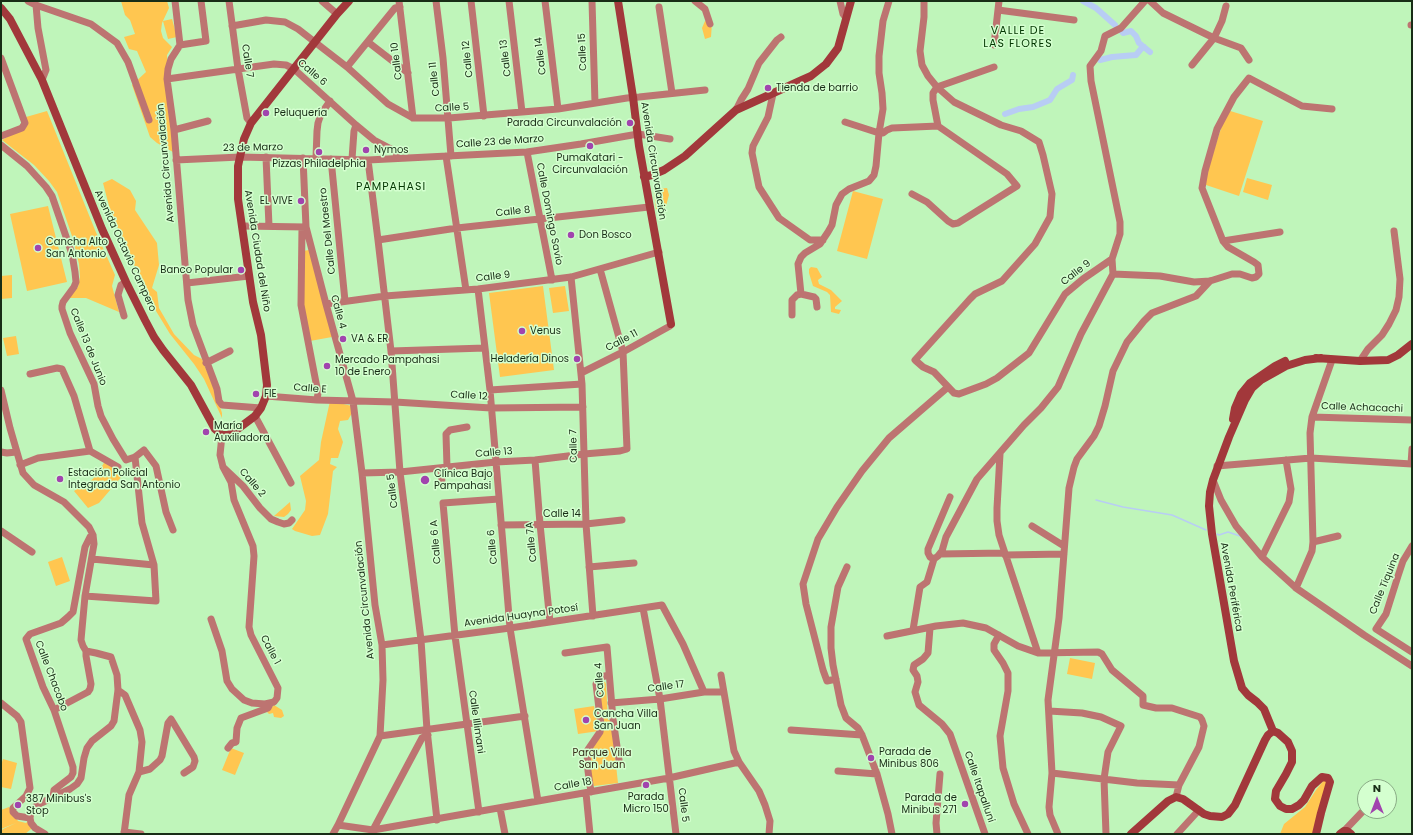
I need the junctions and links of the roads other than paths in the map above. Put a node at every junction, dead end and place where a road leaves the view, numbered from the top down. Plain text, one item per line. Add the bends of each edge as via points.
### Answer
1 (28, 1) edge
2 (174, 1) edge
3 (201, 1) edge
4 (229, 1) edge
5 (322, 1) edge
6 (349, 1) edge
7 (436, 1) edge
8 (472, 1) edge
9 (509, 1) edge
10 (545, 1) edge
11 (592, 1) edge
12 (618, 1) edge
13 (695, 1) edge
14 (840, 1) edge
15 (851, 1) edge
16 (888, 1) edge
17 (924, 1) edge
18 (999, 1) edge
19 (1146, 1) edge
20 (1150, 1) edge
21 (400, 4) edge
22 (36, 5) junction
23 (1226, 6) dead end
24 (659, 7) dead end
25 (1, 8) edge
26 (998, 10) junction
27 (337, 14) junction
28 (846, 18) junction
29 (1074, 20) dead end
30 (710, 24) dead end
31 (232, 26) junction
32 (781, 37) dead end
33 (1214, 38) junction
34 (315, 42) junction
35 (368, 42) junction
36 (180, 45) junction
37 (994, 45) dead end
38 (1, 58) edge
39 (44, 58) junction
40 (1249, 60) dead end
41 (32, 61) junction
42 (1192, 65) dead end
43 (347, 67) junction
44 (994, 67) dead end
45 (238, 69) junction
46 (294, 69) junction
47 (408, 73) junction
48 (167, 79) junction
49 (42, 80) junction
50 (937, 87) junction
51 (705, 90) dead end
52 (672, 93) junction
53 (773, 94) junction
54 (633, 98) junction
55 (330, 101) junction
56 (595, 103) junction
57 (558, 109) junction
58 (1332, 109) dead end
59 (736, 110) junction
60 (522, 112) junction
61 (484, 116) junction
62 (413, 118) junction
63 (449, 118) junction
64 (148, 120) dead end
65 (208, 121) dead end
66 (845, 122) dead end
67 (251, 123) junction
68 (356, 125) junction
69 (938, 126) junction
70 (174, 130) junction
71 (879, 133) junction
72 (638, 134) junction
73 (1, 136) edge
74 (670, 139) dead end
75 (1, 144) edge
76 (527, 152) junction
77 (449, 156) junction
78 (240, 157) junction
79 (266, 157) junction
80 (303, 158) junction
81 (316, 158) junction
82 (397, 158) junction
83 (330, 159) junction
84 (352, 159) junction
85 (176, 160) junction
86 (368, 160) junction
87 (644, 177) junction
88 (912, 194) dead end
89 (650, 207) junction
90 (540, 219) junction
91 (242, 226) junction
92 (268, 226) junction
93 (304, 227) junction
94 (457, 228) junction
95 (1394, 231) dead end
96 (1280, 232) dead end
97 (378, 240) junction
98 (823, 240) junction
99 (1223, 241) junction
100 (659, 252) junction
101 (1112, 259) junction
102 (600, 269) junction
103 (1112, 274) junction
104 (248, 276) junction
105 (571, 277) junction
106 (552, 280) junction
107 (126, 282) junction
108 (1210, 282) junction
109 (187, 283) junction
110 (478, 289) junction
111 (466, 290) junction
112 (801, 294) junction
113 (385, 296) junction
114 (345, 301) junction
115 (326, 304) junction
116 (817, 307) dead end
117 (792, 315) dead end
118 (124, 316) dead end
119 (671, 324) joint
120 (1412, 344) edge
121 (485, 348) junction
122 (230, 351) dead end
123 (391, 351) junction
124 (624, 352) junction
125 (1412, 352) edge
126 (1332, 360) junction
127 (1360, 361) junction
128 (206, 363) junction
129 (581, 373) junction
130 (30, 374) dead end
131 (582, 384) junction
132 (948, 387) junction
133 (1, 390) edge
134 (490, 390) junction
135 (266, 396) junction
136 (317, 400) junction
137 (353, 401) junction
138 (395, 402) junction
139 (583, 407) junction
140 (261, 408) junction
141 (491, 408) junction
142 (255, 416) junction
143 (1312, 416) junction
144 (1412, 420) edge
145 (467, 428) dead end
146 (222, 435) junction
147 (1412, 449) edge
148 (90, 451) junction
149 (1, 452) edge
150 (16, 452) junction
151 (584, 454) junction
152 (1000, 454) junction
153 (135, 457) junction
154 (1311, 458) junction
155 (535, 460) junction
156 (1286, 460) junction
157 (496, 462) junction
158 (1411, 464) edge
159 (20, 465) junction
160 (1218, 466) junction
161 (118, 467) dead end
162 (223, 467) junction
163 (444, 467) junction
164 (400, 472) junction
165 (362, 473) junction
166 (1213, 480) junction
167 (291, 483) dead end
168 (442, 483) dead end
169 (950, 497) dead end
170 (499, 499) junction
171 (292, 520) dead end
172 (622, 520) dead end
173 (540, 524) junction
174 (586, 524) junction
175 (501, 525) junction
176 (1032, 526) dead end
177 (173, 530) dead end
178 (1, 531) edge
179 (93, 535) junction
180 (1338, 536) dead end
181 (1313, 542) junction
182 (1412, 546) edge
183 (1064, 550) junction
184 (32, 552) dead end
185 (1005, 554) junction
186 (937, 556) junction
187 (1262, 557) junction
188 (92, 559) junction
189 (634, 563) dead end
190 (154, 565) junction
191 (589, 567) junction
192 (847, 567) dead end
193 (1296, 588) junction
194 (85, 596) junction
195 (643, 608) junction
196 (593, 616) junction
197 (211, 619) dead end
198 (550, 622) junction
199 (510, 628) junction
200 (930, 628) junction
201 (913, 630) junction
202 (999, 635) junction
203 (455, 636) junction
204 (887, 636) dead end
205 (421, 640) junction
206 (382, 645) junction
207 (86, 651) junction
208 (1054, 652) junction
209 (1412, 652) edge
210 (565, 653) dead end
211 (1038, 653) junction
212 (1412, 666) edge
213 (609, 675) junction
214 (722, 675) dead end
215 (836, 679) junction
216 (118, 690) junction
217 (704, 692) junction
218 (724, 692) junction
219 (660, 699) junction
220 (1, 703) edge
221 (611, 703) junction
222 (270, 704) junction
223 (54, 710) junction
224 (1049, 711) junction
225 (525, 716) junction
226 (466, 724) junction
227 (791, 730) dead end
228 (1272, 731) junction
229 (427, 732) junction
230 (862, 735) junction
231 (380, 736) junction
232 (228, 748) dead end
233 (618, 760) dead end
234 (739, 762) junction
235 (838, 771) dead end
236 (139, 772) junction
237 (184, 773) dead end
238 (1052, 773) junction
239 (877, 774) junction
240 (940, 774) dead end
241 (669, 778) junction
242 (1104, 779) junction
243 (1179, 785) junction
244 (589, 792) junction
245 (53, 796) junction
246 (1176, 797) junction
247 (538, 801) junction
248 (500, 808) junction
249 (1199, 810) junction
250 (479, 812) junction
251 (30, 818) junction
252 (1357, 819) edge
253 (437, 820) junction
254 (338, 825) junction
255 (373, 832) edge
256 (124, 833) edge
257 (1345, 833) edge
258 (45, 834) edge
259 (141, 834) edge
260 (333, 834) edge
261 (505, 834) edge
262 (590, 834) edge
263 (676, 834) edge
264 (769, 834) edge
265 (892, 834) edge
266 (937, 834) edge
267 (985, 834) edge
268 (1028, 834) edge
269 (1058, 834) edge
270 (1106, 834) edge
271 (1130, 834) edge
272 (1177, 834) edge
273 (1316, 834) edge

1 - 22 street
2 - 36 street
3 - 36 street via 206,41
4 - 31 street, Calle 7
5 - 27 street
6 - 27 main road, Avenida Ciudad del Niño
7 - 63 street, Calle 11
8 - 61 street, Calle 12
9 - 60 street, Calle 13
10 - 57 street, Calle 14
11 - 56 street, Calle 15
12 - 54 main road, Avenida Circunvalación
13 - 30 street via 705,9
14 - 28 street
15 - 28 main road
16 - 71 street via 879,56 883,100
17 - 50 street via 920,51 922,65
18 - 26 street
19 - 101 street via 1122,28 1105,36 1101,51 1090,66 1120,222 1120,234
20 - 33 street via 1163,13
21 - 35 street
21 - 47 street, Calle 10
22 - 39 street
22 - 64 street via 91,24 117,43 128,62
23 - 33 street
24 - 52 street
25 - 41 main road, Avenida Octavio Campero via 10,19
26 - 29 street
26 - 37 street
27 - 34 main road, Avenida Ciudad del Niño
28 - 53 main road via 838,48 826,64 811,76
31 - 34 street, Calle 5 via 258,20 278,20 298,29
31 - 45 street, Calle 7
32 - 59 street via 759,63
33 - 40 street via 1240,48
33 - 42 street
34 - 43 street, Calle 5
34 - 46 main road, Avenida Ciudad del Niño
35 - 43 street
35 - 47 street
36 - 48 street, Avenida Circunvalación via 171,60
38 - 73 street via 25,123 22,128
39 - 41 street
39 - 49 street via 46,70
41 - 49 main road, Avenida Octavio Campero
43 - 62 street, Calle 5 via 388,104
44 - 50 street
45 - 46 street, Calle 6 via 280,63
45 - 48 street, Calle 6
45 - 67 street, Calle 7 via 247,118
46 - 55 street, Calle 6
46 - 67 main road, Avenida Ciudad del Niño
47 - 62 street, Calle 10
48 - 70 street, Avenida Circunvalación
49 - 107 main road, Avenida Octavio Campero
50 - 69 street via 933,93 933,100
50 - 132 street via 954,102 1039,142 1052,194 1050,217 1035,244 1002,281 975,294 915,360 934,372
51 - 52 street, Calle 5
52 - 54 street, Calle 5
53 - 59 main road
53 - 98 street via 768,116 753,146 752,153 759,187 779,218 810,240
54 - 56 street, Calle 5
54 - 72 main road, Avenida Circunvalación
55 - 68 street, Calle 6
55 - 81 street via 318,123
56 - 57 street, Calle 5
57 - 60 street, Calle 5
58 - 99 street via 1302,106 1249,78 1234,97 1217,130 1203,179 1202,188
59 - 87 main road via 685,156 664,170
60 - 61 street, Calle 5
61 - 63 street, Calle 5
62 - 63 street, Calle 5
63 - 77 street, Calle 11
65 - 70 street
66 - 71 street
67 - 78 main road, Avenida Ciudad del Niño via 240,150
68 - 82 street, Calle 6 via 374,140 396,152
68 - 84 street
69 - 71 street via 892,128
69 - 88 street via 1007,174 1017,186 953,224
70 - 85 street, Avenida Circunvalación
71 - 98 street via 874,175 869,181 842,194 836,206 832,225
72 - 74 street, Calle 23 de Marzo
72 - 76 street, Calle 23 de Marzo
72 - 87 main road, Avenida Circunvalación
75 - 153 street, Calle 13 de Junio via 27,166 52,196 72,254 76,282 62,309 70,333 94,384 101,416 126,460
76 - 77 street, Calle 23 de Marzo
76 - 90 street, Calle Domingo Savio
77 - 82 street, Calle 23 de Marzo
77 - 94 street
78 - 79 street, 23 de Marzo
78 - 85 street, 23 de Marzo
78 - 91 main road, Avenida Ciudad del Niño via 237,180
79 - 80 street, 23 de Marzo
79 - 92 street
80 - 81 street, 23 de Marzo
80 - 93 street, Calle 4
81 - 83 street, 23 de Marzo
82 - 86 street, Calle 23 de Marzo
83 - 84 street, Calle 23 de Marzo
83 - 114 street, Calle Del Maestro
84 - 86 street, Calle 23 de Marzo
85 - 109 street, Avenida Circunvalación
86 - 97 street, Calle 5
87 - 89 main road, Avenida Circunvalación
89 - 90 street, Calle 8
89 - 100 main road, Avenida Circunvalación
90 - 94 street, Calle 8
90 - 106 street, Calle Domingo Savio
91 - 92 street
91 - 104 main road, Avenida Ciudad del Niño
92 - 93 street
93 - 115 street, Calle 4
93 - 136 street via 301,305 318,393
94 - 97 street, Calle 8
94 - 111 street
95 - 127 street via 1400,279 1396,310 1382,335
96 - 99 street
97 - 113 street, Calle 5
98 - 112 street via 805,252 798,264
99 - 108 street via 1228,247 1258,265 1259,274 1256,278 1232,274
100 - 102 street, Calle 9
100 - 119 main road, Avenida Circunvalación
101 - 103 street
101 - 132 street, Calle 9 via 1065,294 1029,353 997,378 959,394
102 - 105 street, Calle 9
102 - 124 street
103 - 108 street
103 - 152 street via 1081,334 1058,387
104 - 109 street
104 - 135 main road, Avenida Ciudad del Niño via 261,335
105 - 106 street, Calle 9
105 - 129 street, Calle 7
106 - 110 street, Calle 9
107 - 118 street via 118,294
107 - 146 main road, Avenida Octavio Campero via 154,337 188,381 215,430
108 - 183 street via 1196,296 1152,313 1127,342 1113,371 1099,426 1074,467 1069,488
109 - 128 street, Avenida Circunvalación via 193,326
110 - 111 street, Calle 9
110 - 121 street, Calle 6
111 - 113 street, Calle 9
112 - 116 street via 814,297
112 - 117 street via 793,298
113 - 114 street, Calle 9
113 - 123 street, Calle 5
114 - 115 street, Calle 9
115 - 137 street, Calle 4
119 - 124 street, Calle 11
120 - 125 street
120 - 127 main road, Avenida Periférica via 1388,360
121 - 123 street
121 - 134 street, Calle 6
122 - 128 street
123 - 138 street, Calle 5
124 - 129 street, Calle 11
124 - 151 street, Calle 13 via 627,449
126 - 127 main road, Avenida Periférica
126 - 143 street
126 - 160 main road, Avenida Periférica via 1305,360 1286,366 1252,388
128 - 140 street, Avenida Circunvalación via 222,405
129 - 131 street, Calle 7
130 - 148 street via 62,369 74,396
131 - 134 street
131 - 139 street, Calle 7
132 - 215 street via 889,438 858,477 818,539 803,584 823,670 827,680
133 - 150 street
134 - 141 street, Calle 6
135 - 136 street, Calle E
135 - 140 main road
136 - 137 street, Calle E
137 - 138 street, Calle 12
137 - 165 street, Avenida Circunvalación
138 - 141 street, Calle 12
138 - 164 street, Calle 5
139 - 141 street, Calle 12
139 - 151 street, Calle 7
140 - 142 main road
141 - 157 street, Calle 6
142 - 146 main road via 235,431
142 - 167 street
143 - 144 street, Calle Achacachi
143 - 154 street
145 - 163 street via 450,430 446,434
146 - 162 street, Calle 2 via 220,455
147 - 158 street
148 - 159 street via 38,458
148 - 161 street
149 - 150 street
150 - 159 street
151 - 155 street, Calle 13
151 - 174 street, Calle 7
152 - 185 street via 997,521
152 - 186 street via 977,478
153 - 177 street via 144,450 156,466 166,512
153 - 190 street via 142,523
154 - 156 street
154 - 158 street
154 - 181 street
155 - 157 street, Calle 13
155 - 173 street, Calle 7A
156 - 160 street
156 - 187 street via 1292,489 1289,502
157 - 163 street, Calle 13
157 - 170 street, Calle 6
159 - 179 street via 23,473 34,485 64,502
160 - 166 main road, Avenida Periférica
162 - 171 street, Calle 2 via 272,519 284,524
162 - 222 street, Calle 1 via 231,482 234,500 253,546 249,627 250,636 278,688 277,698
163 - 164 street, Calle 13
163 - 168 street
164 - 165 street, Calle 13
164 - 205 street, Calle 5
165 - 206 street, Avenida Circunvalación via 375,605
166 - 187 street via 1236,526
166 - 228 main road, Avenida Periférica via 1209,506 1212,534 1234,661 1242,688 1264,709
169 - 186 street via 928,549 930,556
170 - 175 street, Calle 6
170 - 203 street, Calle 6 A via 443,503
172 - 174 street, Calle 14
173 - 174 street, Calle 14
173 - 175 street, Calle 14
173 - 198 street, Calle 7A
174 - 191 street, Calle 7
175 - 199 street, Calle 6
176 - 183 street
178 - 184 street
179 - 188 street
179 - 223 street, Calle Chacobo via 85,547 73,612 61,623 30,634 26,638
180 - 181 street
181 - 193 street via 1312,551
182 - 209 street, Calle Tiquina via 1398,576 1386,614 1376,629
183 - 185 street
183 - 208 street
185 - 186 street
185 - 211 street
186 - 201 street via 928,582 920,587
187 - 193 street
188 - 190 street
188 - 194 street
189 - 191 street
190 - 194 street via 156,601
191 - 196 street, Calle 7
192 - 215 street via 838,587 831,627 831,648
193 - 212 street
194 - 207 street via 81,640
195 - 196 street, Avenida Huayna Potosí
195 - 217 street, Avenida Huayna Potosí via 662,605
195 - 219 street
196 - 198 street, Avenida Huayna Potosí
197 - 222 street via 222,651 227,681 232,689 244,700
198 - 199 street, Avenida Huayna Potosí
199 - 203 street, Avenida Huayna Potosí
199 - 225 street, Calle 6
200 - 201 street
200 - 202 street via 963,623 986,628
200 - 267 street, Calle Itapalluni via 928,653 912,670 918,682 915,692 919,705 950,734
201 - 204 street
202 - 211 street via 1018,646
202 - 268 street via 994,650 1008,673 1008,691 1000,736 1003,768 1014,804
203 - 205 street, Avenida Huayna Potosí
203 - 226 street, Calle Illimani
205 - 206 street, Avenida Huayna Potosí
205 - 229 street, Calle 5
206 - 231 street, Avenida Circunvalación
207 - 216 street via 111,658 117,675
207 - 223 street via 90,688 88,692
208 - 211 street
208 - 224 street
208 - 243 street via 1098,652 1112,670 1143,696 1143,706 1172,708 1200,717 1204,726 1199,747
210 - 213 street, Calle 4 via 607,647
213 - 221 street, Calle 4
213 - 244 street via 601,677 596,684 601,725 600,732 587,751
214 - 218 street
215 - 230 street via 846,718
216 - 236 street via 125,695 140,730 142,750
216 - 245 street via 114,721 87,748 81,778 70,789
217 - 218 street, Calle 17
217 - 219 street, Calle 17
218 - 234 street via 732,746
219 - 221 street, Calle 17
219 - 241 street
220 - 251 street via 19,713 30,788 12,812 17,816
221 - 233 street, Calle 4
222 - 232 street via 268,708 241,718 236,742
223 - 245 street, Calle Chacobo via 73,773 54,790
224 - 238 street
224 - 242 street via 1082,713 1121,726 1108,752
225 - 226 street
225 - 247 street, Calle 6
226 - 229 street
226 - 250 street, Calle Illimani
227 - 230 street
228 - 249 main road via 1228,814 1217,817
228 - 273 main road via 1288,742 1292,751 1292,762 1276,791 1275,799 1280,806 1292,809 1299,805 1312,786 1322,777 1328,778 1330,782
229 - 231 street
229 - 253 street, Calle 5
229 - 255 street
230 - 239 street
231 - 254 street, Avenida Circunvalación
234 - 241 street, Calle 18
234 - 264 street via 759,791 765,805 770,822
235 - 239 street
236 - 237 street via 150,769 160,760 168,723 171,720 195,761 193,767
236 - 256 street via 129,794
238 - 242 street
238 - 269 street via 1049,807
239 - 265 street
240 - 266 street
241 - 244 street, Calle 18
241 - 263 street, Calle 5
242 - 243 street
242 - 270 street
243 - 246 street
244 - 247 street, Calle 18
244 - 262 street
245 - 251 street via 33,808
246 - 249 main road
246 - 271 main road
247 - 248 street, Calle 18
248 - 250 street, Calle 18
248 - 261 street
249 - 272 street
250 - 253 street, Calle 18
251 - 258 street via 35,828
252 - 257 street
253 - 255 street, Calle 18
254 - 255 street, Calle 18
254 - 260 street, Avenida Circunvalación
256 - 259 street

